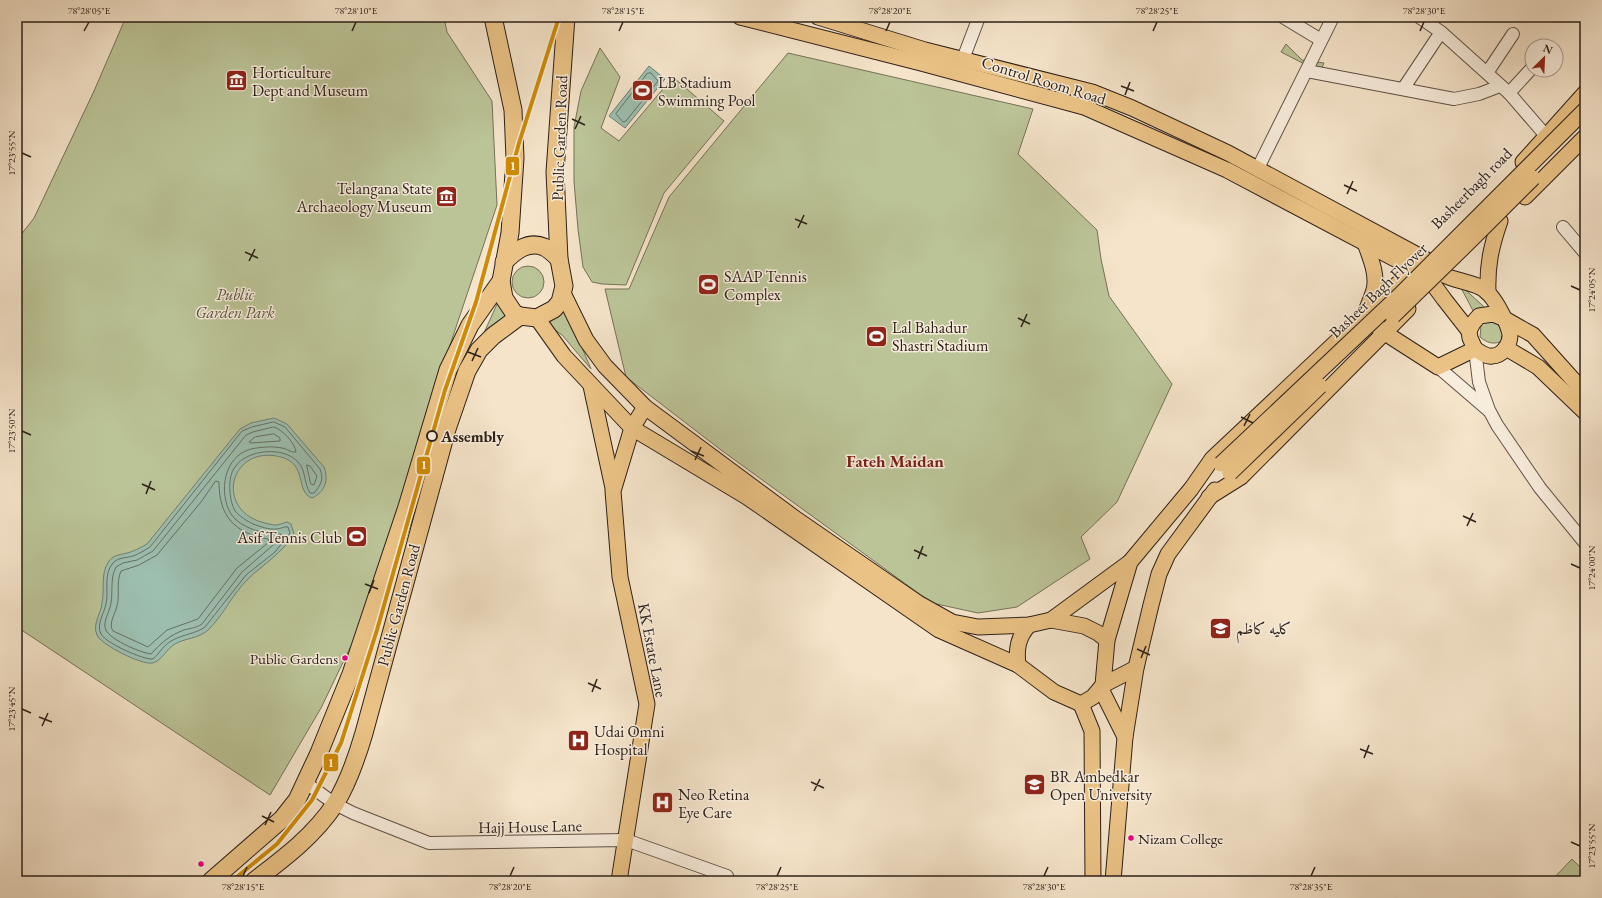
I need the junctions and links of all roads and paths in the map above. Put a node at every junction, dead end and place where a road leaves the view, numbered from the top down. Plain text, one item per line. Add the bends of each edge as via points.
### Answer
1 (492, 17) edge
2 (566, 17) edge
3 (740, 17) edge
4 (818, 17) edge
5 (978, 17) edge
6 (1283, 17) edge
7 (1333, 17) edge
8 (1419, 17) edge
9 (1441, 32) junction
10 (1513, 34) dead end
11 (1321, 40) junction
12 (963, 59) junction
13 (1307, 71) junction
14 (1487, 73) junction
15 (1524, 75) edge
16 (1075, 88) junction
17 (1402, 89) junction
18 (1505, 90) junction
19 (1585, 93) edge
20 (1070, 103) junction
21 (1585, 110) edge
22 (1585, 124) edge
23 (1547, 137) junction
24 (1585, 137) edge
25 (1258, 168) junction
26 (558, 221) junction
27 (1500, 221) junction
28 (511, 222) junction
29 (1563, 227) dead end
30 (1365, 243) junction
31 (1585, 253) edge
32 (559, 259) junction
33 (504, 262) junction
34 (1420, 264) junction
35 (1438, 280) junction
36 (501, 281) junction
37 (563, 293) junction
38 (1488, 293) junction
39 (1365, 314) junction
40 (520, 316) junction
41 (537, 318) junction
42 (1503, 318) junction
43 (1469, 331) junction
44 (1385, 333) junction
45 (1506, 348) junction
46 (1475, 349) junction
47 (1438, 367) junction
48 (591, 386) junction
49 (1585, 393) edge
50 (645, 407) junction
51 (1489, 410) junction
52 (1585, 412) edge
53 (632, 428) junction
54 (1226, 469) junction
55 (1191, 489) junction
56 (613, 491) junction
57 (1209, 497) junction
58 (1585, 543) edge
59 (1130, 562) junction
60 (1051, 620) junction
61 (1029, 625) junction
62 (1108, 640) junction
63 (1018, 665) junction
64 (1136, 668) junction
65 (1102, 687) junction
66 (1081, 704) junction
67 (1126, 737) junction
68 (306, 783) junction
69 (335, 804) junction
70 (626, 840) junction
71 (727, 876) dead end
72 (211, 881) edge
73 (254, 881) edge
74 (619, 881) edge
75 (1093, 881) edge
76 (1113, 881) edge

1 - 28 highway via 513,110 515,158
2 - 26 highway, Public Garden Road via 555,172
3 - 20 main road, Control Room Road
4 - 12 main road, Control Room Road via 897,42
5 - 12 street
6 - 11 street
7 - 11 street
8 - 9 street
9 - 14 street
9 - 17 street
10 - 14 street
11 - 13 street
12 - 16 main road, Control Room Road
13 - 17 street
13 - 25 street
14 - 18 street
15 - 18 street
16 - 20 main road
16 - 25 main road, Control Room Road via 1132,108
17 - 18 street via 1454,100
18 - 23 street
19 - 23 main road, Basheerbagh road
20 - 30 main road, Control Room Road via 1227,170
21 - 54 main road, Basheer Bagh Flyover, bridge
22 - 54 main road, Basheer Bagh Flyover, bridge via 1472,239
23 - 34 main road, Basheerbagh road
24 - 27 main road
25 - 34 main road, Control Room Road
26 - 28 highway via 553,231 534,240 516,229
26 - 32 highway, Public Garden Road
27 - 35 main road
27 - 38 main road via 1491,249
28 - 33 highway
29 - 31 street
30 - 34 main road, Control Room Road
30 - 39 main road via 1375,283
32 - 33 highway via 544,247 530,246 516,250
32 - 37 highway
33 - 36 highway
34 - 35 main road
34 - 39 main road, Basheerbagh road
35 - 38 main road
35 - 43 main road
35 - 44 main road
36 - 40 highway via 504,298 514,314
36 - 68 highway via 470,325 448,370 407,507 351,674
37 - 41 highway via 554,309
37 - 50 main road via 586,340 605,366
38 - 42 main road
39 - 44 main road
39 - 55 main road, Basheerbagh road via 1212,460
40 - 41 highway
40 - 69 highway, Public Garden Road via 488,340 467,371 442,444 364,733
41 - 48 main road via 564,356
42 - 43 main road via 1492,314 1479,316
42 - 45 main road via 1510,334
42 - 49 main road via 1533,335
43 - 46 main road
44 - 47 main road
44 - 57 main road via 1241,477
45 - 46 main road via 1500,354 1492,356 1484,355
45 - 52 main road via 1538,367
46 - 47 main road
46 - 51 street via 1480,382
47 - 51 street
48 - 53 main road
48 - 56 main road
50 - 53 main road, KK Estate Lane
50 - 61 main road via 796,519 932,611 952,622 978,627
51 - 58 street via 1540,488
53 - 56 main road, KK Estate Lane
53 - 63 main road via 747,497 939,630
54 - 55 main road, Basheer Bagh Flyover
54 - 57 main road, Basheer Bagh Flyover
55 - 59 main road
56 - 70 main road, KK Estate Lane via 620,577 647,704
57 - 64 main road, Basheer Bagh Flyover via 1168,554 1159,574
59 - 60 main road
59 - 62 main road
60 - 61 main road
60 - 62 main road via 1084,626
61 - 63 main road via 1019,640
62 - 65 main road
63 - 66 main road via 1054,692
64 - 65 main road
64 - 67 main road, Basheer Bagh Flyover
65 - 66 main road via 1093,697
65 - 67 main road
66 - 75 main road via 1092,731
67 - 76 main road, Basheer Bagh Flyover
68 - 69 street, Hajj House Lane
68 - 72 highway via 298,800 282,819
69 - 70 street, Hajj House Lane via 429,844
69 - 73 highway, Public Garden Road via 322,822 290,854
70 - 71 street, Hajj House Lane
70 - 74 main road, KK Estate Lane

